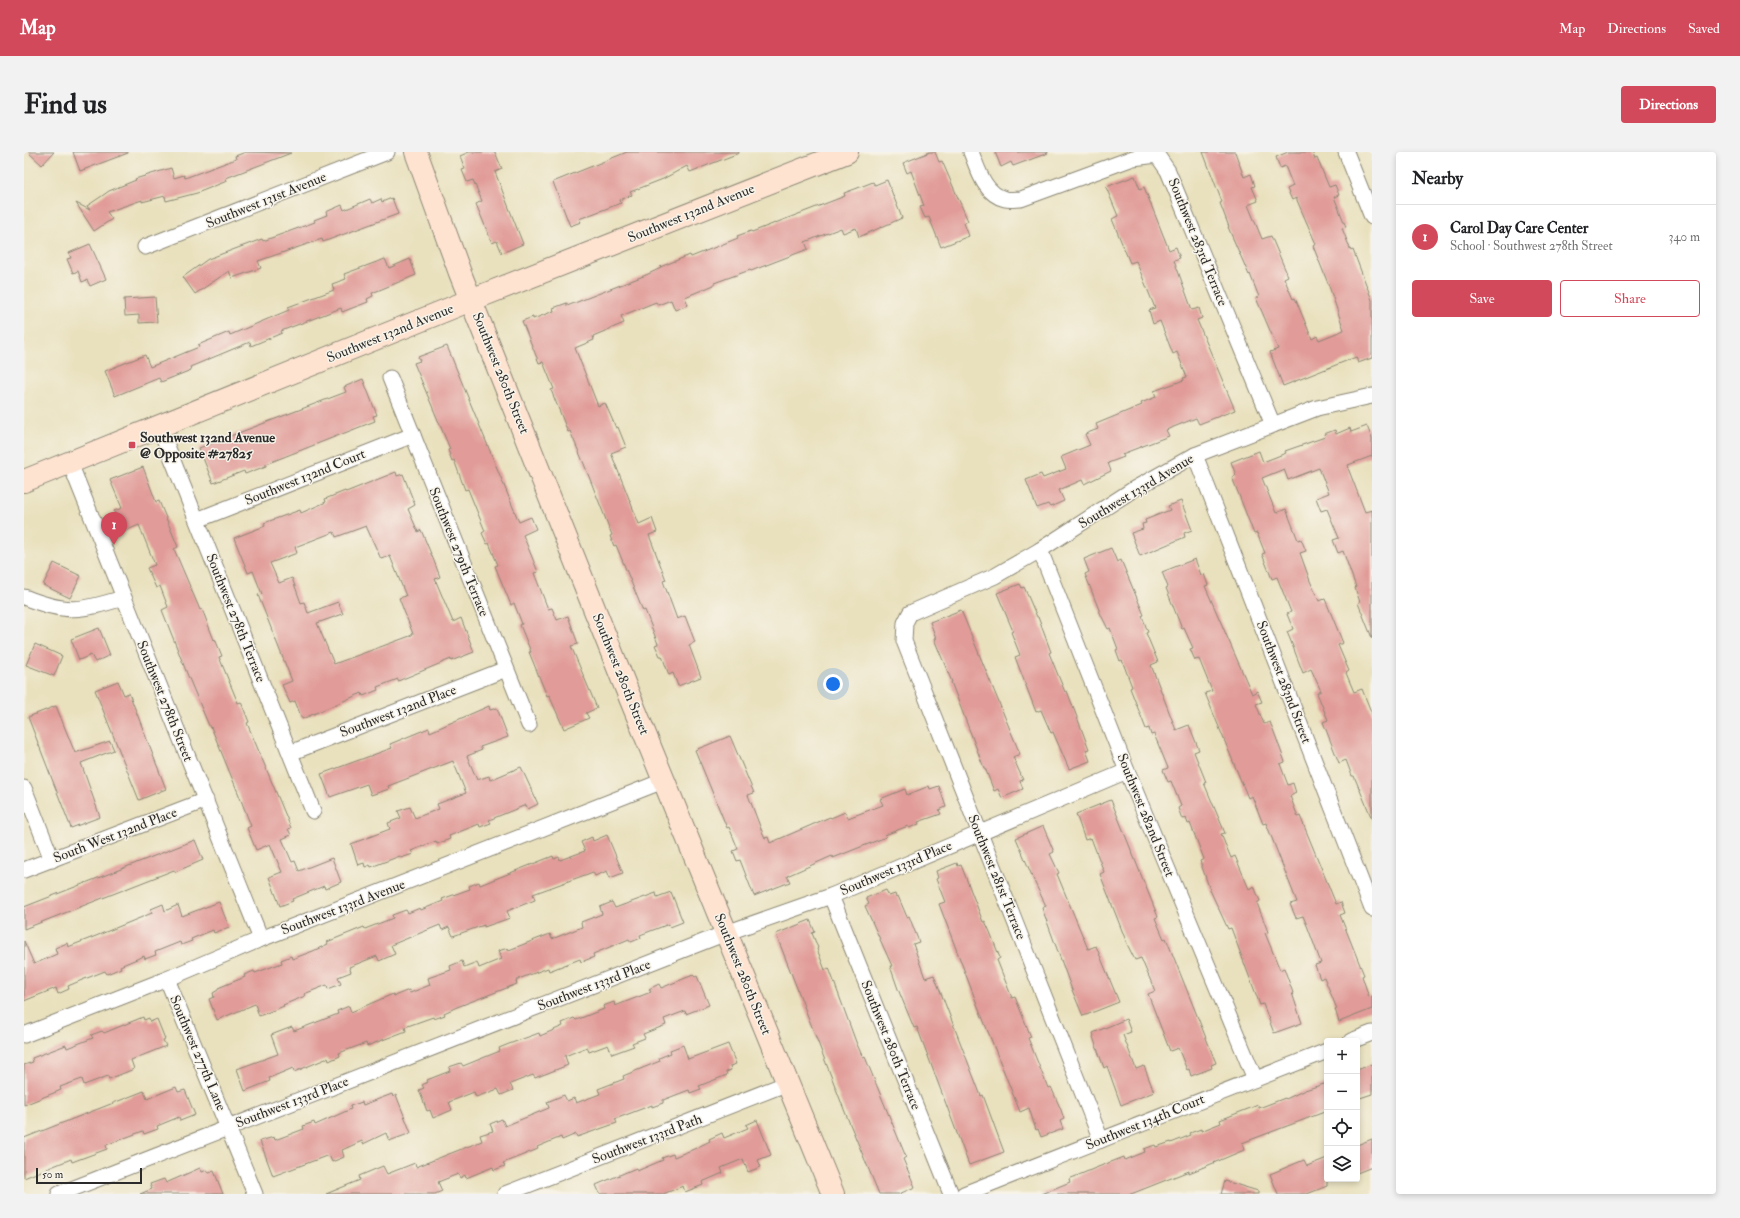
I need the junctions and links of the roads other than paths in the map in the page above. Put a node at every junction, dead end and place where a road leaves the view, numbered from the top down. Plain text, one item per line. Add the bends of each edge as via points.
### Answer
1 (387, 152) edge
2 (416, 152) edge
3 (847, 152) edge
4 (971, 152) edge
5 (1346, 152) edge
6 (1372, 217) edge
7 (145, 248) dead end
8 (471, 300) junction
9 (390, 378) dead end
10 (1372, 396) edge
11 (1273, 425) junction
12 (159, 426) junction
13 (413, 435) junction
14 (1195, 455) junction
15 (70, 462) junction
16 (24, 481) edge
17 (197, 520) junction
18 (1040, 550) junction
19 (24, 597) edge
20 (124, 598) junction
21 (910, 613) joint
22 (506, 669) junction
23 (529, 725) dead end
24 (290, 753) junction
25 (1127, 771) junction
26 (663, 781) junction
27 (24, 788) edge
28 (206, 800) junction
29 (313, 811) dead end
30 (980, 833) junction
31 (52, 860) junction
32 (24, 870) edge
33 (831, 896) junction
34 (1372, 909) edge
35 (726, 933) junction
36 (261, 939) junction
37 (167, 979) junction
38 (1372, 1033) edge
39 (24, 1035) edge
40 (1360, 1038) edge
41 (1324, 1052) edge
42 (1256, 1079) junction
43 (788, 1083) junction
44 (228, 1126) junction
45 (1101, 1140) junction
46 (59, 1194) edge
47 (255, 1194) edge
48 (505, 1194) edge
49 (833, 1194) edge
50 (951, 1194) edge
51 (964, 1194) edge

1 - 7 street, Southwest 131st Avenue
2 - 8 street, Southwest 280th Street
3 - 8 street, Southwest 132nd Avenue
4 - 11 street, Southwest 283rd Terrace via 983,180 993,194 1005,199 1021,199 1133,158 1157,155 1168,171
5 - 6 street
8 - 12 street, Southwest 132nd Avenue
8 - 26 street, Southwest 280th Street
9 - 13 street, Southwest 279th Terrace
10 - 11 street, Southwest 133rd Avenue via 1317,408
11 - 14 street, Southwest 133rd Avenue
12 - 15 street, Southwest 132nd Avenue
12 - 17 street, Southwest 278th Terrace
13 - 17 street, Southwest 132nd Court
13 - 22 street, Southwest 279th Terrace
14 - 18 street, Southwest 133rd Avenue via 1134,489
14 - 34 street, Southwest 283nd Street
15 - 16 street, Southwest 132nd Avenue
15 - 20 street, Southwest 278th Street
17 - 24 street, Southwest 278th Terrace
18 - 21 street, Southwest 133rd Avenue via 996,576
18 - 25 street, Southwest 282nd Street
19 - 20 street via 47,606 72,610
20 - 28 street, Southwest 278th Street
21 - 30 street, Southwest 281st Terrace via 905,623 904,641
22 - 23 street, Southwest 279th Terrace
22 - 24 street, Southwest 132nd Place
24 - 29 street, Southwest 278th Terrace
25 - 30 street, Southwest 133rd Place
25 - 42 street, Southwest 282nd Street
26 - 35 street, Southwest 280th Street
26 - 36 street, Southwest 133rd Avenue
27 - 31 street
28 - 31 street, South West 132nd Place
28 - 36 street, Southwest 278th Street
30 - 33 street, Southwest 133rd Place
30 - 45 street, Southwest 281st Terrace
31 - 32 street, South West 132nd Place
33 - 35 street, Southwest 133rd Place
33 - 50 street, Southwest 280th Terrace
35 - 43 street, Southwest 280th Street
35 - 44 street, Southwest 133rd Place
36 - 37 street, Southwest 133rd Avenue
37 - 39 street, Southwest 133rd Avenue
37 - 44 street, Southwest 277th Lane
38 - 40 street
41 - 42 street, Southwest 134th Court
42 - 45 street, Southwest 134th Court
43 - 48 street, Southwest 133rd Path
43 - 49 street, Southwest 280th Street
44 - 46 street, Southwest 133rd Place
44 - 47 street, Southwest 277th Lane
45 - 51 street, Southwest 134th Court

